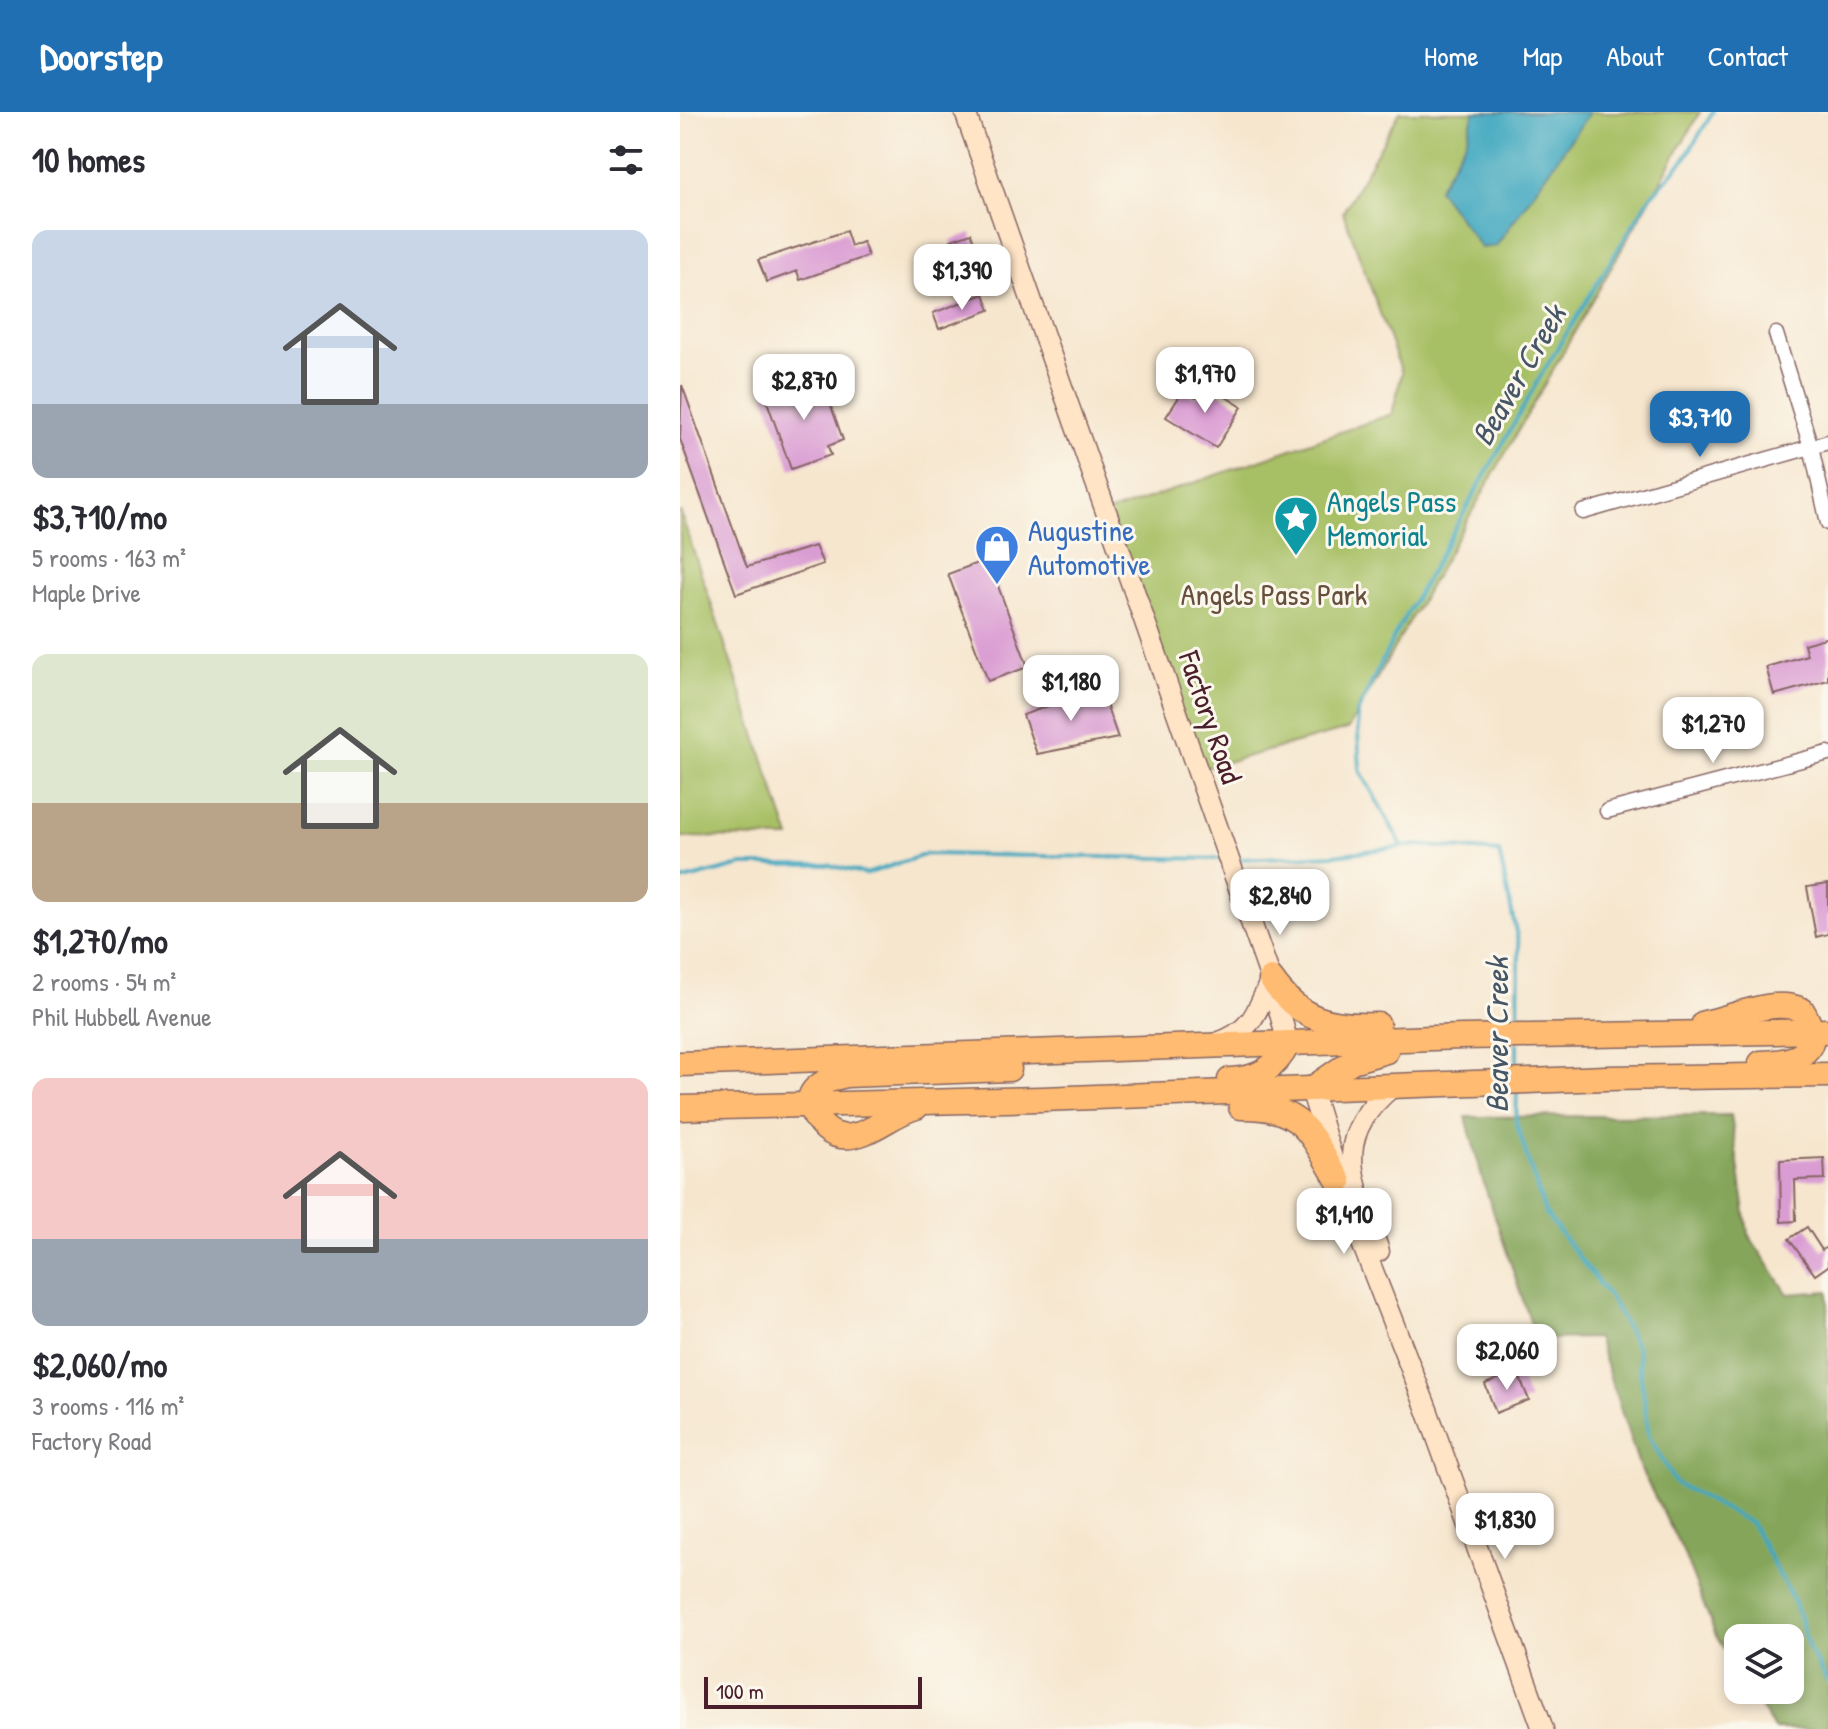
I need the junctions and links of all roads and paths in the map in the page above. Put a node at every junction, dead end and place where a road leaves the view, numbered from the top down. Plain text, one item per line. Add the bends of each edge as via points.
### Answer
1 (965, 112) edge
2 (1776, 334) dead end
3 (1828, 442) edge
4 (1811, 447) junction
5 (1583, 512) dead end
6 (1828, 523) edge
7 (1828, 753) edge
8 (1607, 811) dead end
9 (1271, 979) junction
10 (1820, 1032) edge
11 (1288, 1044) junction
12 (1205, 1047) junction
13 (1570, 1049) junction
14 (1463, 1053) junction
15 (680, 1064) edge
16 (1828, 1075) edge
17 (1657, 1078) junction
18 (1393, 1086) junction
19 (1828, 1088) edge
20 (1311, 1089) junction
21 (1042, 1099) junction
22 (941, 1102) junction
23 (810, 1104) junction
24 (842, 1104) junction
25 (680, 1108) edge
26 (1339, 1182) junction
27 (1426, 1407) junction
28 (1543, 1729) edge

1 - 9 street, Factory Road
2 - 4 street
3 - 4 street
4 - 5 street
4 - 6 street
7 - 8 street
9 - 11 street, Factory Road
9 - 12 street via 1247,1026 1236,1037
9 - 14 highway via 1292,1004 1328,1023
10 - 13 highway via 1805,1053 1786,1063
10 - 13 highway via 1802,1010 1789,1004
11 - 12 highway
11 - 14 highway
11 - 24 highway via 1270,1069 1241,1080 889,1092
12 - 15 highway
12 - 23 highway via 1144,1064 847,1075 818,1085
13 - 14 highway
13 - 14 highway
13 - 17 highway
14 - 18 highway
14 - 20 highway via 1366,1055
16 - 17 highway
17 - 19 highway via 1709,1093
18 - 20 highway
18 - 27 street via 1359,1123 1351,1159 1419,1362
20 - 21 highway
20 - 26 street
21 - 22 highway
21 - 26 highway via 1069,1112 1275,1108 1309,1131
22 - 23 highway via 907,1109 842,1136 817,1120
22 - 24 highway
23 - 24 highway
23 - 25 highway
26 - 27 street
27 - 28 street

